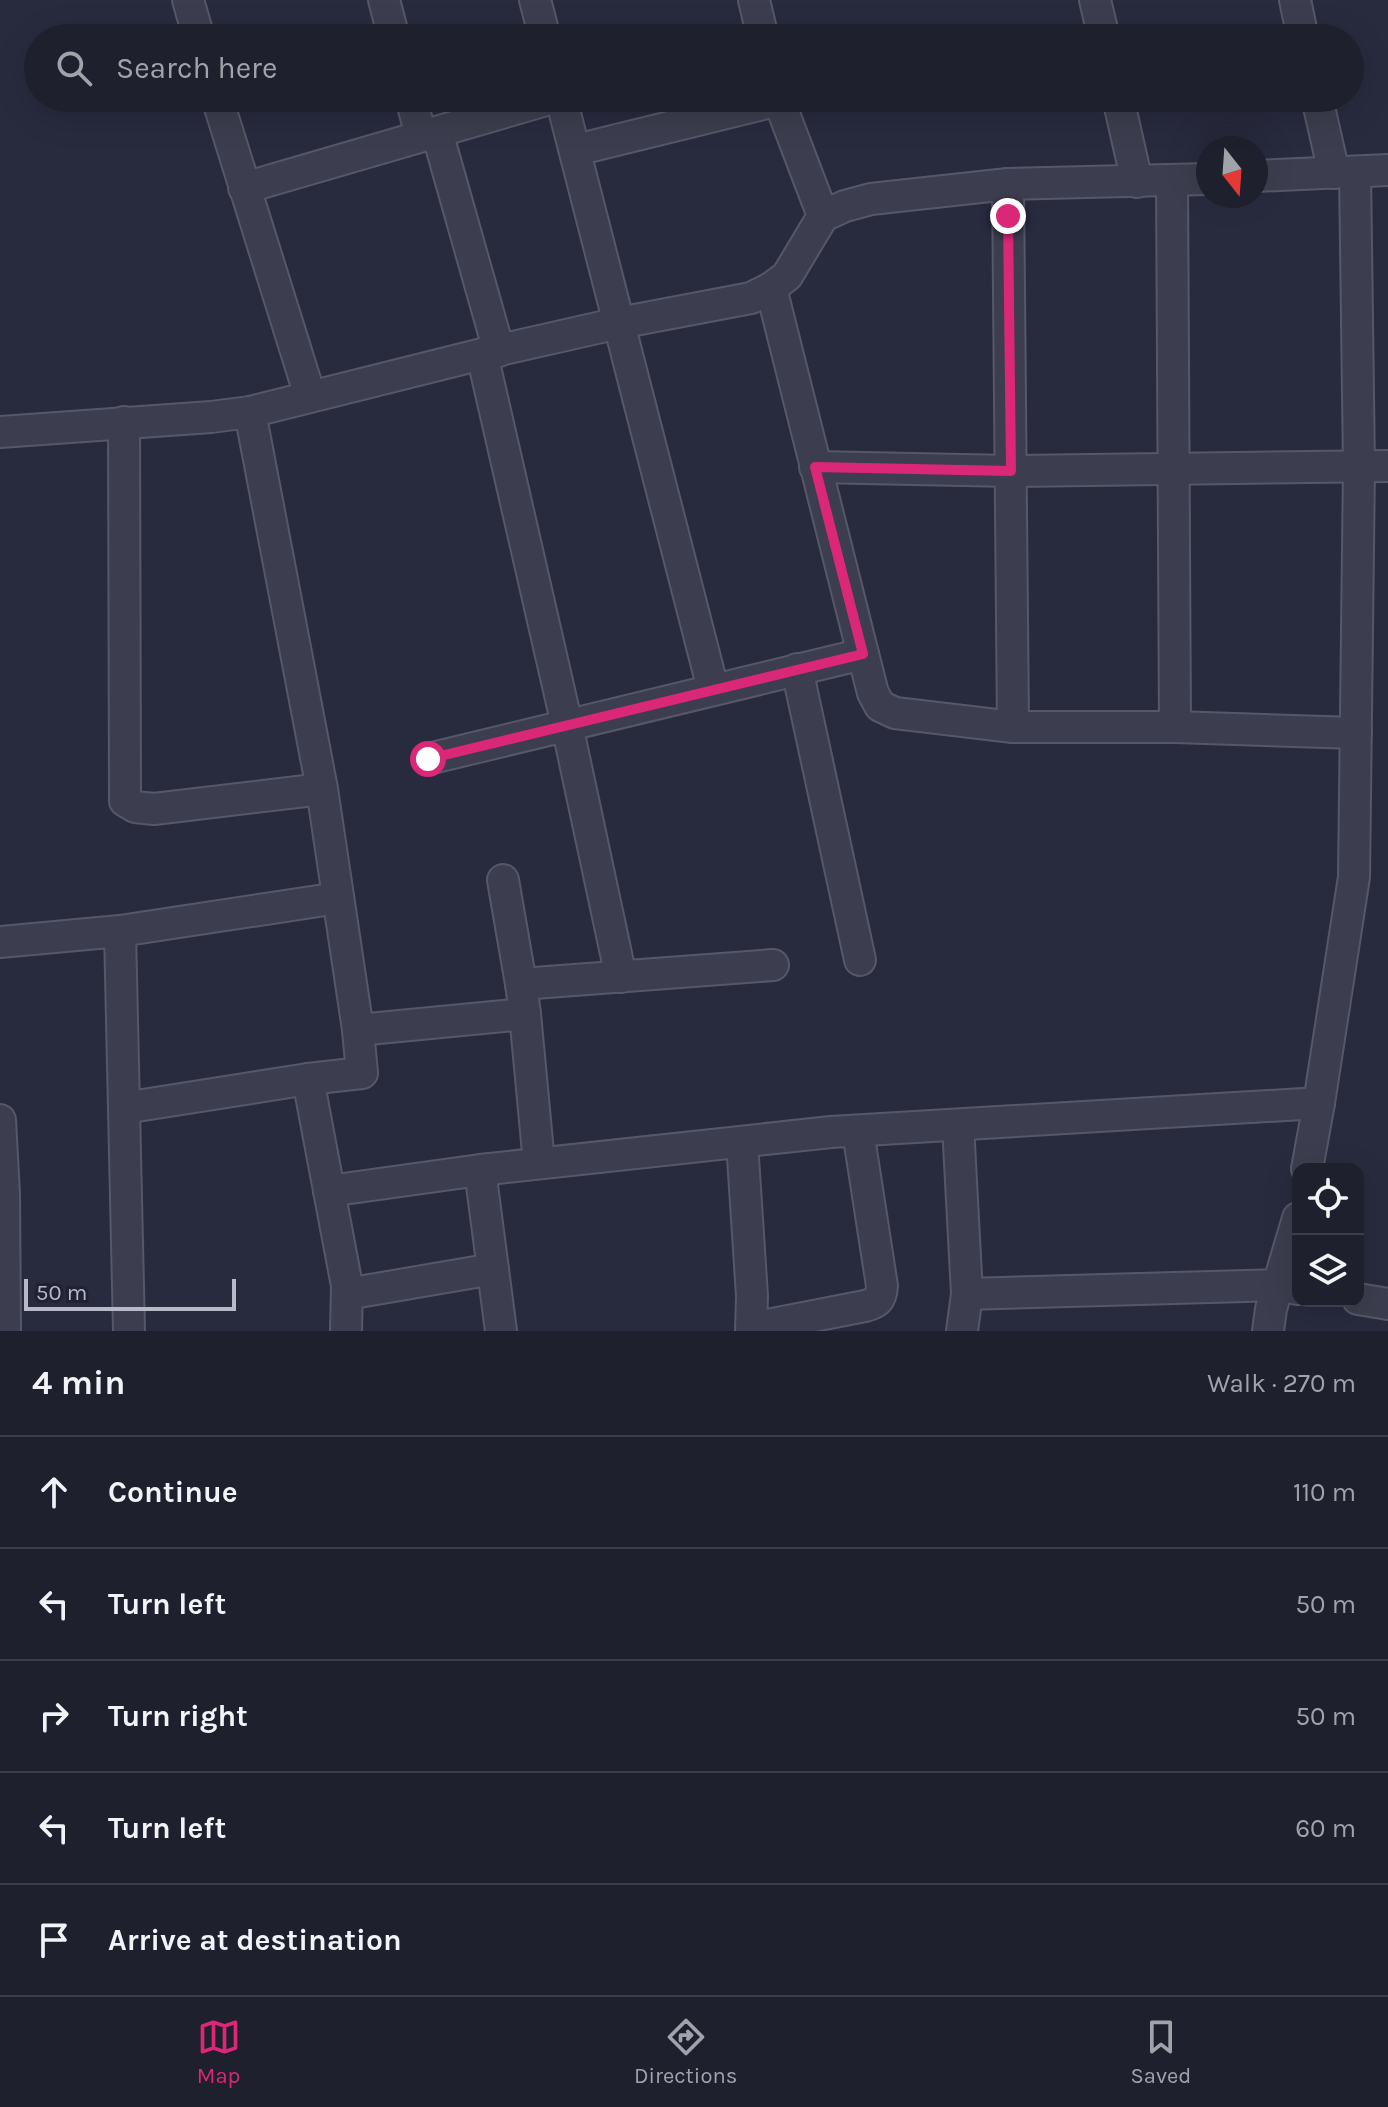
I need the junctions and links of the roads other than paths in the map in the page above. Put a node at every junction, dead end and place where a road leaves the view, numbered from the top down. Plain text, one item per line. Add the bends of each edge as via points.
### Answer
1 (188, 0) edge
2 (384, 0) edge
3 (535, 0) edge
4 (754, 0) edge
5 (1095, 0) edge
6 (1295, 0) edge
7 (195, 24) edge
8 (390, 24) edge
9 (541, 24) edge
10 (760, 24) edge
11 (1101, 24) edge
12 (1300, 24) edge
13 (221, 112) edge
14 (418, 112) edge
15 (505, 112) edge
16 (565, 112) edge
17 (727, 112) edge
18 (783, 112) edge
19 (1121, 112) edge
20 (1322, 112) edge
21 (429, 134) junction
22 (576, 150) junction
23 (1388, 170) edge
24 (1344, 172) junction
25 (1268, 175) edge
26 (1196, 179) edge
27 (1172, 180) junction
28 (1137, 182) junction
29 (1008, 184) junction
30 (244, 188) junction
31 (823, 216) junction
32 (771, 288) junction
33 (619, 323) junction
34 (490, 353) junction
35 (310, 396) junction
36 (250, 412) junction
37 (124, 422) junction
38 (0, 432) edge
39 (815, 467) junction
40 (1374, 467) edge
41 (1173, 470) junction
42 (1011, 471) junction
43 (863, 654) junction
44 (797, 669) junction
45 (713, 689) junction
46 (567, 725) junction
47 (1013, 727) junction
48 (1175, 727) junction
49 (1356, 733) junction
50 (428, 759) dead end
51 (322, 789) junction
52 (503, 880) dead end
53 (338, 898) junction
54 (120, 931) junction
55 (0, 942) edge
56 (860, 960) dead end
57 (773, 965) dead end
58 (621, 977) junction
59 (523, 999) junction
60 (358, 1030) junction
61 (308, 1079) junction
62 (1319, 1103) junction
63 (124, 1108) junction
64 (0, 1120) edge
65 (958, 1125) junction
66 (858, 1131) junction
67 (742, 1142) junction
68 (539, 1163) junction
69 (1308, 1163) edge
70 (480, 1170) junction
71 (329, 1191) junction
72 (1296, 1235) edge
73 (493, 1269) junction
74 (1288, 1287) edge
75 (347, 1294) junction
76 (967, 1294) junction
77 (1364, 1300) edge
78 (1388, 1304) edge
79 (752, 1330) edge
80 (5, 1331) edge
81 (129, 1331) edge
82 (346, 1331) edge
83 (501, 1331) edge
84 (962, 1331) edge
85 (1268, 1331) edge

1 - 7 street
2 - 8 street
3 - 9 street
4 - 10 street
5 - 11 street
6 - 12 street
13 - 30 street
14 - 21 street
15 - 21 street
16 - 22 street
17 - 22 street
18 - 31 street
19 - 28 street
20 - 24 street
21 - 30 street
21 - 34 street
22 - 33 street
23 - 24 street
24 - 25 street
24 - 40 street
26 - 27 street
27 - 28 street
27 - 41 street
28 - 29 street
29 - 31 street via 871,199
29 - 42 street
30 - 35 street
31 - 32 street via 787,276
32 - 33 street via 751,298
32 - 39 street
33 - 34 street
33 - 45 street
34 - 35 street
34 - 46 street
35 - 36 street
36 - 37 street
36 - 51 street
37 - 38 street
37 - 51 street via 125,801 154,809
39 - 42 street
39 - 43 street
40 - 41 street
40 - 49 street
41 - 42 street
41 - 48 street
42 - 47 street
43 - 44 street
43 - 47 street via 880,706 895,713
44 - 45 street
44 - 56 street
45 - 46 street
46 - 50 street
46 - 58 street
47 - 48 street
48 - 49 street
49 - 62 street via 1354,877
51 - 53 street
52 - 59 street
53 - 54 street
53 - 60 street
54 - 55 street
54 - 63 street
57 - 58 street
58 - 59 street
59 - 60 street
59 - 68 street
60 - 61 street via 362,1073
61 - 63 street
61 - 71 street
62 - 65 street
62 - 69 street
63 - 81 street
64 - 80 street
65 - 66 street
65 - 76 street
66 - 67 street
66 - 79 street via 881,1296 877,1303
67 - 68 street
67 - 79 street
68 - 70 street
70 - 71 street
70 - 73 street
71 - 75 street
72 - 74 street
73 - 75 street
73 - 83 street
74 - 76 street
74 - 85 street
75 - 82 street
76 - 84 street
77 - 78 street

